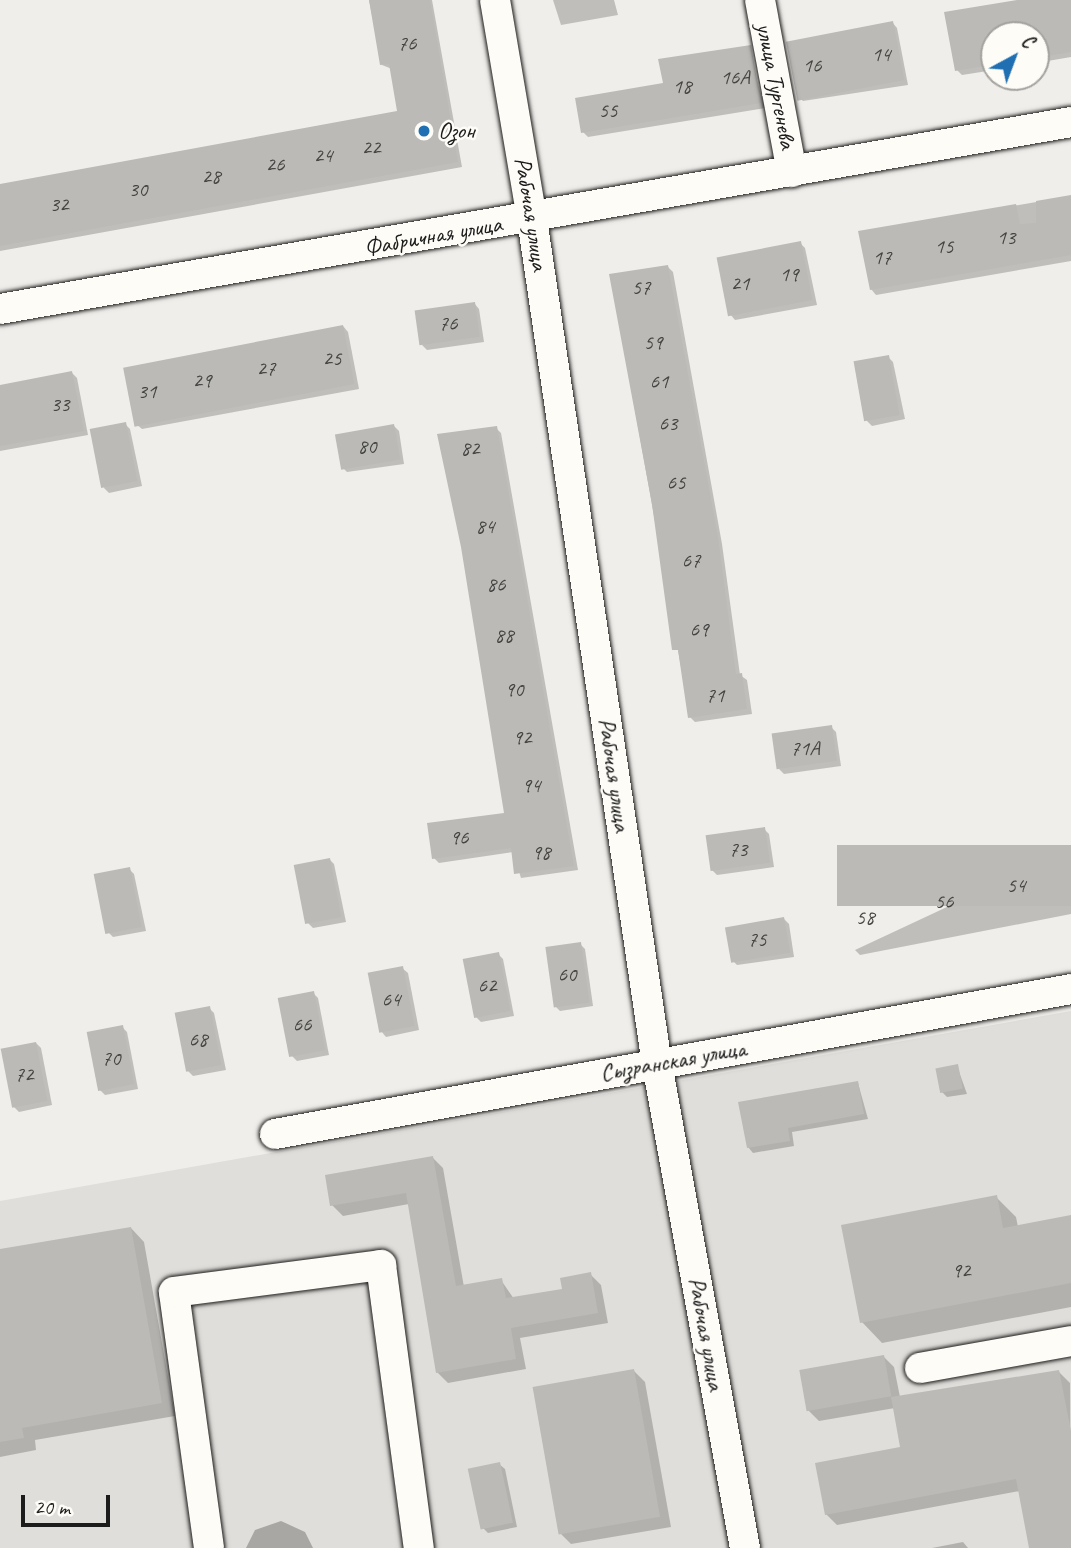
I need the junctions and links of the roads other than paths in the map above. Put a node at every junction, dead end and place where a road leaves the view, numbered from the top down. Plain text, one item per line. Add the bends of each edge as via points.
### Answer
1 (495, 0) edge
2 (760, 0) edge
3 (1071, 122) edge
4 (792, 172) junction
5 (532, 219) junction
6 (0, 309) edge
7 (1071, 989) edge
8 (657, 1064) junction
9 (275, 1134) dead end
10 (1071, 1341) edge
11 (920, 1368) dead end
12 (209, 1548) edge
13 (419, 1548) edge
14 (745, 1548) edge

1 - 5 street, Рабочая улица
2 - 4 street, улица Тургенева
3 - 4 street, Фабричная улица
4 - 5 street, Фабричная улица
5 - 6 street, Фабричная улица
5 - 8 street, Рабочая улица
7 - 8 street, Сызранская улица
8 - 9 street, Сызранская улица
8 - 14 street, Рабочая улица
10 - 11 street
12 - 13 street via 174,1292 381,1265

